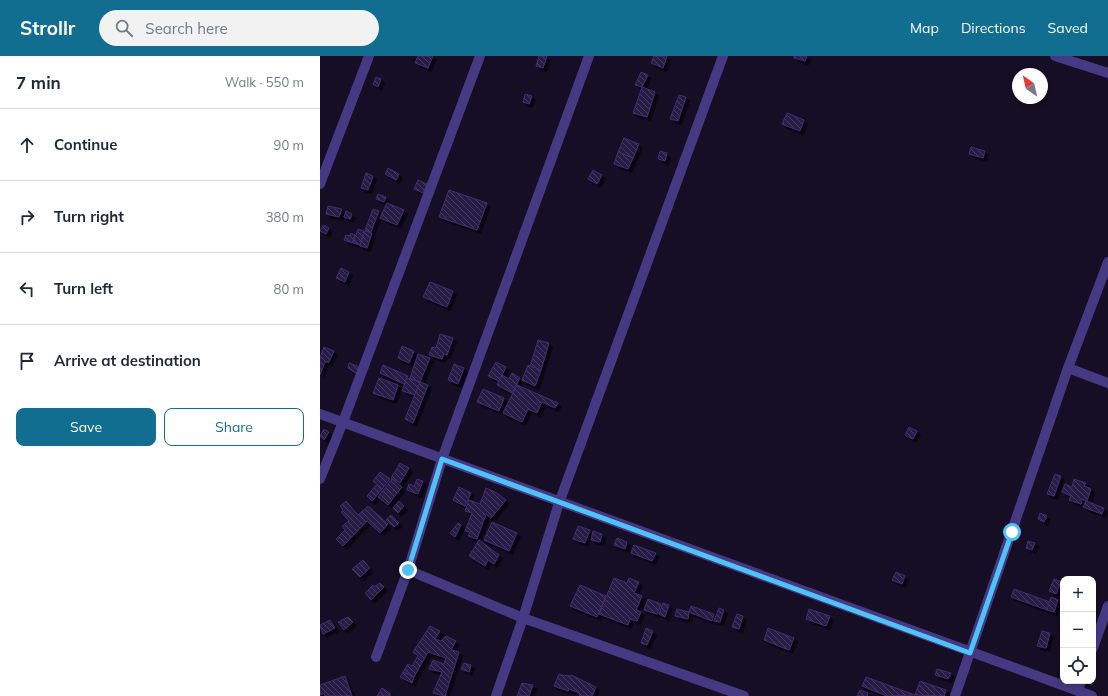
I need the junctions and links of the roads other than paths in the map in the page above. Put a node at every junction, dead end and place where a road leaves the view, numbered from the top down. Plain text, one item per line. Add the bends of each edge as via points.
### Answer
1 (369, 56) edge
2 (480, 56) edge
3 (589, 56) edge
4 (723, 56) edge
5 (1062, 57) edge
6 (1108, 73) edge
7 (320, 184) edge
8 (1108, 262) edge
9 (1068, 368) junction
10 (1108, 383) edge
11 (320, 414) edge
12 (343, 422) junction
13 (442, 459) junction
14 (320, 479) edge
15 (560, 502) junction
16 (408, 570) junction
17 (1108, 606) edge
18 (523, 618) junction
19 (1096, 640) edge
20 (970, 653) junction
21 (376, 657) dead end
22 (1081, 684) edge
23 (1078, 691) junction
24 (496, 696) edge
25 (744, 696) edge
26 (954, 696) edge
27 (1092, 696) edge

1 - 7 street
2 - 12 street
3 - 13 street
4 - 15 street
5 - 6 street
8 - 9 street
9 - 10 street
9 - 20 street
11 - 12 street
12 - 13 street
12 - 14 street
13 - 15 street
13 - 16 street
15 - 18 street
15 - 20 street
16 - 18 street
16 - 21 street
17 - 19 street
18 - 24 street
18 - 25 street
20 - 23 street
20 - 26 street
22 - 23 street
23 - 27 street

